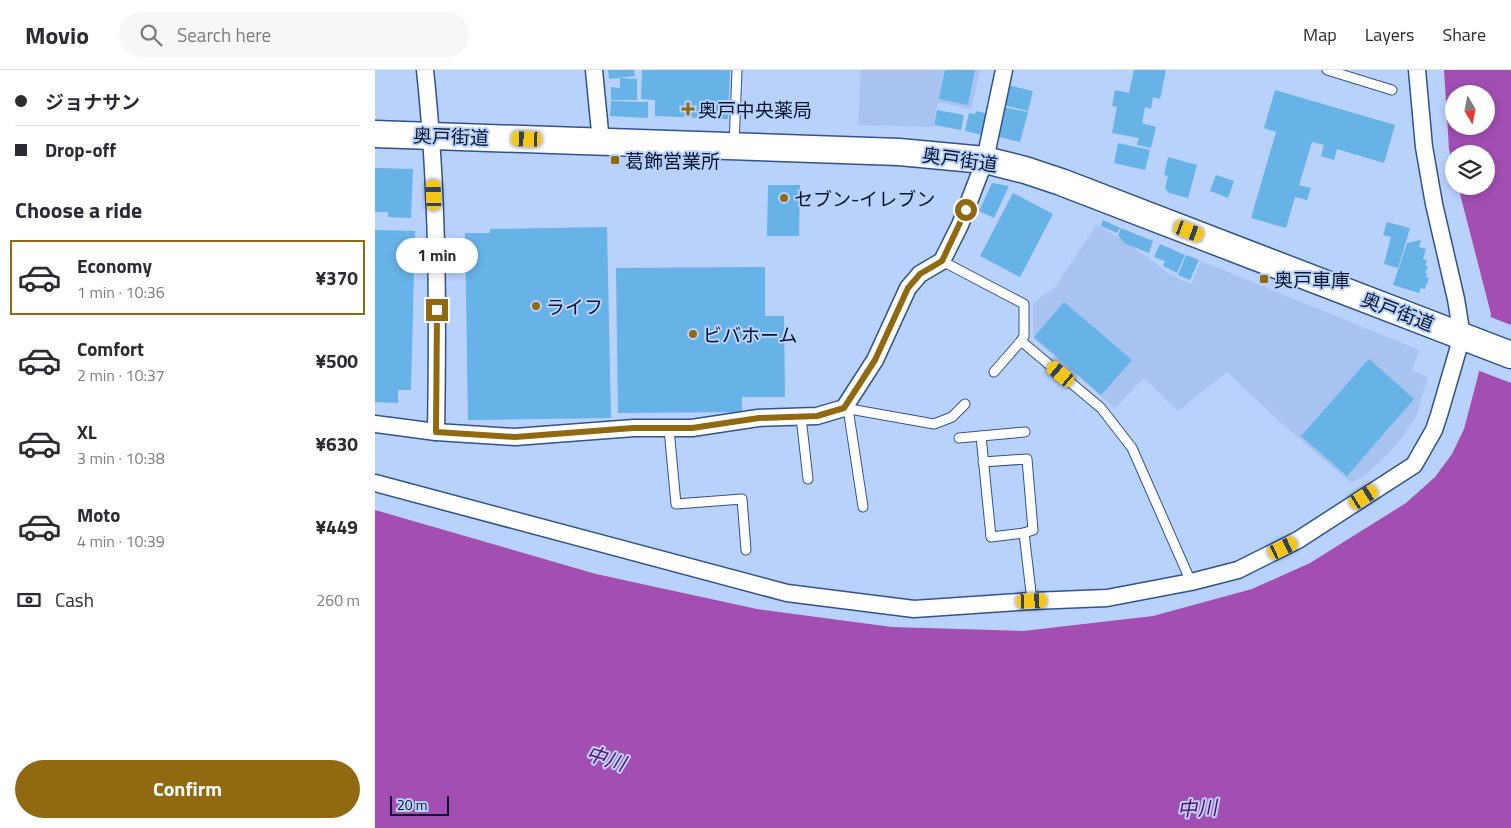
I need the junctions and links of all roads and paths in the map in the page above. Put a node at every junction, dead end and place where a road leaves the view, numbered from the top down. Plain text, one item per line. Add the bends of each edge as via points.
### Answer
1 (425, 70) edge
2 (594, 70) edge
3 (737, 70) edge
4 (1004, 70) edge
5 (1327, 70) edge
6 (1417, 70) edge
7 (1392, 90) dead end
8 (375, 134) edge
9 (432, 136) junction
10 (601, 142) junction
11 (734, 145) junction
12 (985, 160) junction
13 (942, 261) junction
14 (1467, 338) junction
15 (1021, 341) junction
16 (1511, 355) edge
17 (994, 372) dead end
18 (965, 404) dead end
19 (844, 408) junction
20 (801, 417) junction
21 (375, 424) edge
22 (669, 429) junction
23 (436, 432) junction
24 (1025, 432) dead end
25 (981, 436) junction
26 (959, 438) dead end
27 (983, 462) junction
28 (808, 480) dead end
29 (375, 483) edge
30 (863, 506) dead end
31 (1024, 533) junction
32 (746, 550) dead end
33 (1191, 582) junction
34 (1032, 601) junction

1 - 9 street
2 - 10 street
3 - 11 lane
4 - 12 street
5 - 7 lane
6 - 14 street via 1424,147 1434,204
8 - 9 main road, 奥戸街道
9 - 10 main road, 奥戸街道
9 - 23 street
10 - 11 main road, 奥戸街道
11 - 12 main road, 奥戸街道 via 899,152
12 - 13 street
12 - 14 main road, 奥戸街道 via 1061,182
13 - 15 lane via 1024,304 1024,336
13 - 19 street via 920,274 908,288 875,360
14 - 16 main road, 奥戸街道
14 - 33 street via 1434,430 1414,465 1298,540 1238,570
15 - 17 lane
15 - 33 lane via 1101,408 1132,448
18 - 19 lane via 952,418 934,424
19 - 20 street
19 - 30 lane via 849,415
20 - 22 street via 759,418
20 - 28 lane
21 - 23 street
22 - 23 street via 633,428 515,437
22 - 32 lane via 676,504 742,499
24 - 25 lane
25 - 26 lane
25 - 27 lane
27 - 31 lane via 991,536
27 - 31 lane via 1027,459 1033,530
29 - 34 street via 787,593 914,609
31 - 34 lane
33 - 34 street via 1107,598

